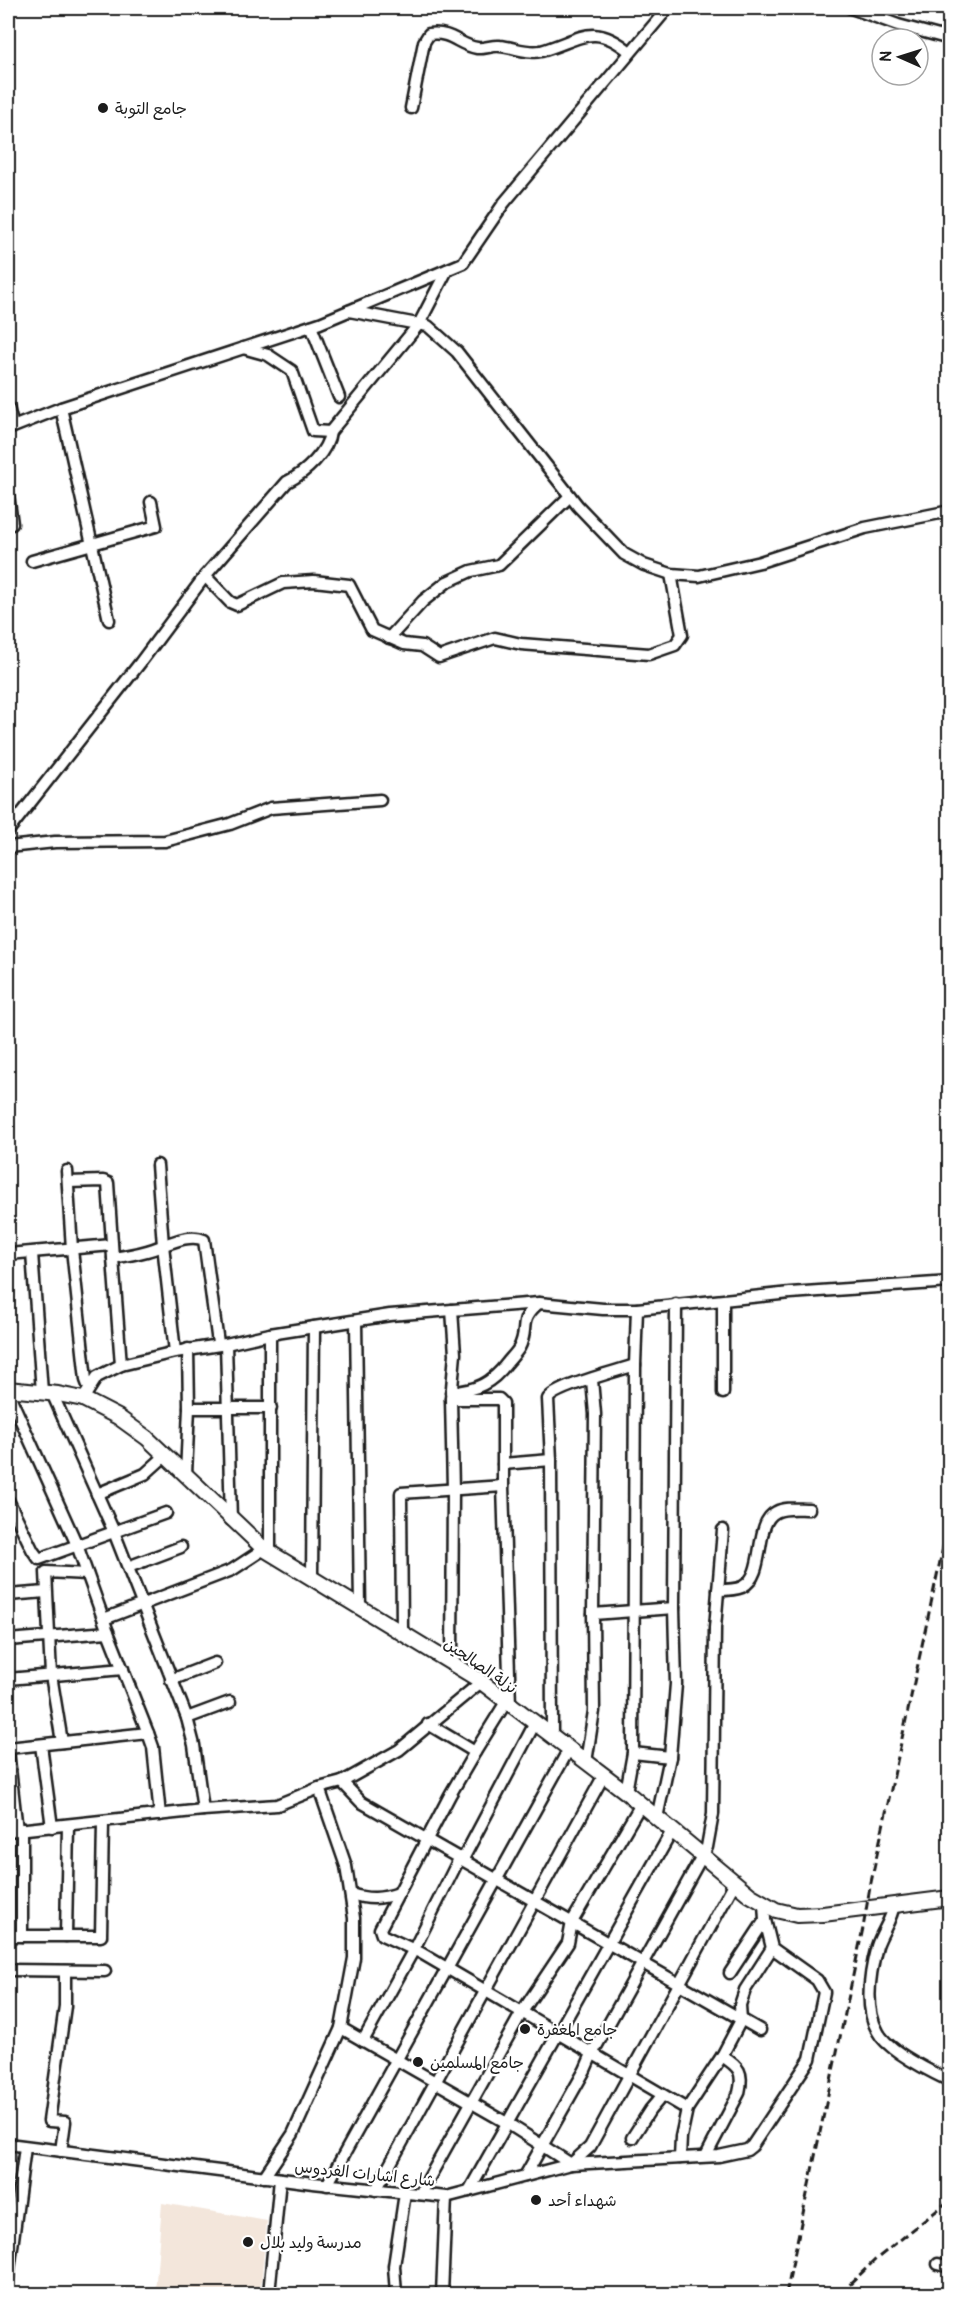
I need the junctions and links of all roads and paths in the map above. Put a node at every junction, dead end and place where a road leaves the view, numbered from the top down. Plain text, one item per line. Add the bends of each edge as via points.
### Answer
1 (668, 8) edge
2 (851, 8) edge
3 (950, 39) edge
4 (630, 52) junction
5 (411, 108) dead end
6 (447, 270) junction
7 (349, 311) junction
8 (419, 324) junction
9 (311, 326) junction
10 (243, 348) junction
11 (339, 397) dead end
12 (8, 407) edge
13 (61, 408) junction
14 (10, 428) edge
15 (330, 432) junction
16 (8, 494) edge
17 (570, 496) junction
18 (151, 502) dead end
19 (950, 511) edge
20 (12, 524) dead end
21 (93, 545) junction
22 (32, 561) dead end
23 (671, 574) junction
24 (204, 576) junction
25 (109, 620) dead end
26 (389, 638) junction
27 (380, 800) dead end
28 (8, 831) edge
29 (8, 847) edge
30 (157, 1165) dead end
31 (112, 1245) junction
32 (163, 1245) junction
33 (72, 1249) junction
34 (32, 1253) junction
35 (8, 1254) edge
36 (114, 1258) junction
37 (950, 1281) edge
38 (723, 1301) junction
39 (539, 1303) junction
40 (676, 1304) junction
41 (637, 1309) junction
42 (452, 1310) junction
43 (356, 1321) junction
44 (314, 1327) junction
45 (270, 1334) junction
46 (222, 1344) junction
47 (188, 1349) junction
48 (175, 1352) junction
49 (121, 1365) junction
50 (635, 1365) junction
51 (592, 1380) junction
52 (8, 1390) edge
53 (723, 1392) dead end
54 (47, 1393) junction
55 (86, 1393) junction
56 (451, 1395) junction
57 (189, 1408) junction
58 (271, 1408) junction
59 (228, 1409) junction
60 (166, 1455) junction
61 (551, 1460) junction
62 (503, 1464) junction
63 (186, 1474) junction
64 (503, 1486) junction
65 (453, 1489) junction
66 (97, 1494) junction
67 (8, 1500) edge
68 (809, 1509) dead end
69 (166, 1513) dead end
70 (231, 1520) junction
71 (723, 1530) dead end
72 (114, 1532) junction
73 (77, 1545) junction
74 (181, 1547) dead end
75 (267, 1551) junction
76 (128, 1567) junction
77 (87, 1574) junction
78 (312, 1578) junction
79 (718, 1590) junction
80 (46, 1592) junction
81 (8, 1595) edge
82 (142, 1603) junction
83 (360, 1607) junction
84 (674, 1608) junction
85 (633, 1610) junction
86 (593, 1614) junction
87 (104, 1619) junction
88 (108, 1632) junction
89 (402, 1633) junction
90 (48, 1637) junction
91 (8, 1640) edge
92 (215, 1663) dead end
93 (452, 1663) junction
94 (123, 1670) junction
95 (51, 1675) junction
96 (8, 1678) edge
97 (171, 1680) junction
98 (481, 1682) junction
99 (230, 1702) dead end
100 (508, 1703) junction
101 (187, 1718) junction
102 (535, 1723) junction
103 (429, 1724) junction
104 (148, 1733) junction
105 (552, 1736) junction
106 (62, 1742) junction
107 (41, 1745) junction
108 (569, 1749) junction
109 (8, 1750) edge
110 (475, 1752) junction
111 (633, 1753) junction
112 (670, 1757) junction
113 (586, 1762) junction
114 (604, 1775) junction
115 (342, 1782) junction
116 (319, 1788) junction
117 (626, 1792) junction
118 (641, 1804) junction
119 (203, 1810) junction
120 (160, 1815) junction
121 (657, 1818) junction
122 (103, 1822) junction
123 (68, 1825) junction
124 (51, 1827) junction
125 (16, 1830) edge
126 (672, 1831) junction
127 (428, 1838) junction
128 (701, 1855) junction
129 (461, 1858) junction
130 (497, 1879) junction
131 (735, 1882) junction
132 (399, 1893) junction
133 (351, 1894) junction
134 (950, 1898) edge
135 (535, 1901) junction
136 (764, 1903) junction
137 (894, 1904) junction
138 (765, 1920) junction
139 (573, 1922) junction
140 (8, 1936) edge
141 (22, 1936) junction
142 (66, 1936) junction
143 (609, 1943) junction
144 (771, 1948) junction
145 (414, 1949) junction
146 (643, 1963) junction
147 (446, 1968) junction
148 (8, 1970) edge
149 (65, 1971) junction
150 (105, 1971) dead end
151 (730, 1973) dead end
152 (679, 1984) junction
153 (485, 1990) junction
154 (522, 2012) junction
155 (741, 2020) junction
156 (341, 2028) junction
157 (760, 2030) dead end
158 (557, 2033) junction
159 (363, 2041) junction
160 (592, 2054) junction
161 (722, 2056) junction
162 (396, 2060) junction
163 (628, 2075) junction
164 (950, 2081) edge
165 (435, 2082) junction
166 (662, 2096) junction
167 (471, 2103) junction
168 (687, 2109) junction
169 (507, 2123) junction
170 (632, 2138) dead end
171 (8, 2144) edge
172 (25, 2146) junction
173 (543, 2146) junction
174 (61, 2151) junction
175 (706, 2156) junction
176 (680, 2158) junction
177 (571, 2164) junction
178 (525, 2176) junction
179 (264, 2177) junction
180 (280, 2179) junction
181 (327, 2185) junction
182 (376, 2190) junction
183 (470, 2191) junction
184 (405, 2193) junction
185 (420, 2194) junction
186 (446, 2197) junction
187 (938, 2264) dead end
188 (950, 2267) edge
189 (8, 2278) edge
190 (269, 2295) edge
191 (396, 2295) edge
192 (442, 2295) edge

1 - 4 street
2 - 3 street
4 - 5 street via 614,39 596,35 530,51 499,45 477,48 441,33 429,34
4 - 6 street via 504,203 463,263
6 - 7 street
6 - 8 street
7 - 8 street
7 - 9 street
8 - 15 street
8 - 17 street via 428,326 457,352
9 - 10 street
9 - 11 street
10 - 13 street
10 - 15 street via 268,355 292,371 313,431
12 - 14 street
13 - 14 street
13 - 21 street
15 - 24 street via 329,443 300,475 287,482
16 - 20 street
17 - 23 street via 624,554
17 - 26 street via 499,565 447,582 423,601
18 - 21 street via 156,526
19 - 23 street via 865,528 699,576
21 - 22 street
21 - 25 street
23 - 26 street via 682,635 675,645 648,654 521,644 495,638 439,657 422,646
24 - 26 street via 237,605 283,583 349,585 372,630
24 - 28 street
27 - 29 street via 270,808 230,824 165,841 55,842
30 - 32 street
31 - 33 street
31 - 33 street via 108,1183 67,1176
31 - 36 street
32 - 36 street
32 - 46 street via 198,1237 204,1240
32 - 48 street
33 - 34 street
33 - 55 street
34 - 35 street
34 - 54 street
36 - 49 street
37 - 38 street
38 - 40 street
38 - 53 street
39 - 41 street
39 - 42 street
39 - 56 street via 528,1312 519,1348 497,1377 480,1387
40 - 41 street
40 - 84 street
41 - 50 street
42 - 43 street
42 - 56 street via 456,1354
43 - 44 street
43 - 83 street
44 - 45 street
44 - 78 street
45 - 46 street
45 - 58 street
46 - 47 street
46 - 59 street
47 - 48 street
47 - 57 street
48 - 49 street
49 - 55 street via 98,1377
50 - 51 street
50 - 85 street
51 - 61 street via 548,1396
51 - 86 street
52 - 54 main road, نزلة الصالحين
52 - 73 street
54 - 55 main road, نزلة الصالحين
54 - 66 street
55 - 60 main road, نزلة الصالحين
56 - 62 street via 501,1400
56 - 65 street
57 - 59 street
57 - 63 street
58 - 59 street
58 - 75 street
59 - 70 street
60 - 63 main road, نزلة الصالحين
60 - 66 street via 144,1474
61 - 62 street
61 - 105 street
62 - 64 street
63 - 70 main road, نزلة الصالحين
64 - 65 street
64 - 100 street
65 - 89 street via 404,1491 400,1497
65 - 93 street
66 - 72 street
67 - 73 street via 39,1559
68 - 79 street via 774,1512 766,1522 750,1580 740,1588
69 - 72 street
70 - 75 main road, نزلة الصالحين
71 - 79 street
72 - 73 street
72 - 76 street
73 - 77 street
74 - 76 street
75 - 78 main road, نزلة الصالحين
75 - 82 street via 232,1570
76 - 82 street
77 - 80 street via 46,1572
77 - 87 street
78 - 83 main road, نزلة الصالحين
79 - 128 street via 713,1814 710,1838
80 - 81 street
80 - 90 street
82 - 87 street
82 - 97 street
83 - 89 main road, نزلة الصالحين
84 - 85 street
84 - 112 street via 676,1684
85 - 86 street
85 - 111 street
86 - 113 street via 594,1711
87 - 88 street
88 - 90 street
88 - 94 street
89 - 93 main road, نزلة الصالحين
90 - 91 street
90 - 95 street
92 - 97 street
93 - 98 main road, نزلة الصالحين
94 - 95 street
94 - 104 street
95 - 96 street
95 - 106 street
97 - 101 street
98 - 100 main road, نزلة الصالحين
98 - 103 street
99 - 101 street
100 - 102 main road, نزلة الصالحين
100 - 110 street
101 - 119 street
102 - 105 main road, نزلة الصالحين
102 - 129 street
103 - 110 street
103 - 115 street via 399,1749
104 - 106 street
104 - 120 street
105 - 108 main road, نزلة الصالحين
106 - 107 street
107 - 109 street
107 - 124 street
108 - 113 main road, نزلة الصالحين
108 - 130 street
109 - 125 street
110 - 127 street
111 - 112 street
111 - 117 street
112 - 121 street
113 - 114 main road, نزلة الصالحين
114 - 117 main road, نزلة الصالحين
114 - 135 street
115 - 116 street
115 - 127 street via 361,1802
116 - 119 street via 278,1805
116 - 133 street via 346,1866
117 - 118 main road, نزلة الصالحين
118 - 121 main road, نزلة الصالحين
118 - 139 street
119 - 120 street
120 - 122 street
121 - 126 main road, نزلة الصالحين
122 - 123 street
122 - 142 street via 101,1936
123 - 124 street
123 - 142 street
124 - 125 street
125 - 141 street
126 - 128 main road, نزلة الصالحين
126 - 143 street
127 - 129 street
127 - 132 street
128 - 131 main road, نزلة الصالحين
128 - 146 street
129 - 130 street
129 - 145 street
130 - 135 street
130 - 147 street
131 - 136 main road, نزلة الصالحين
131 - 152 street
132 - 133 street via 374,1899
132 - 145 street via 380,1929 382,1935
133 - 156 street via 354,1958
134 - 137 main road, نزلة الصالحين
135 - 139 street
135 - 153 street
136 - 137 main road, نزلة الصالحين via 797,1915
136 - 138 street
137 - 164 street via 878,1945 871,1977 870,2012 878,2034 894,2048
138 - 144 street
138 - 151 street
139 - 143 street
139 - 154 street via 568,1942
140 - 141 street
141 - 142 street
143 - 146 street
143 - 158 street
144 - 155 street via 746,1990 740,2005
144 - 175 street, شارع اشارات الفردوس via 817,1980 824,1992 810,2059 752,2146
145 - 147 street
145 - 159 street
146 - 152 street
146 - 160 street
147 - 153 street
147 - 162 street
148 - 149 street
149 - 150 street
149 - 174 street via 65,2006 49,2121 65,2122
152 - 155 street
152 - 163 street
153 - 154 street
153 - 165 street
154 - 158 street
154 - 167 street
155 - 157 street
155 - 161 street
156 - 159 street
156 - 179 street via 293,2134
158 - 160 street
158 - 169 street
159 - 162 street
160 - 163 street
160 - 173 street
161 - 168 street
161 - 175 street via 736,2065 741,2085
162 - 165 street
162 - 181 street
163 - 166 street
163 - 177 street via 590,2147
165 - 167 street
165 - 182 street
166 - 168 street
166 - 170 street
167 - 169 street
167 - 185 street
168 - 176 street
169 - 173 street
169 - 183 street
171 - 172 street, شارع اشارات الفردوس
172 - 174 street, شارع اشارات الفردوس
172 - 189 street
173 - 177 street
173 - 178 street
174 - 179 street, شارع اشارات الفردوس
175 - 176 street, شارع اشارات الفردوس
176 - 177 street, شارع اشارات الفردوس
177 - 178 street, شارع اشارات الفردوس
178 - 183 street, شارع اشارات الفردوس
179 - 180 street, شارع اشارات الفردوس
180 - 181 street, شارع اشارات الفردوس
180 - 190 street
181 - 182 street, شارع اشارات الفردوس
182 - 184 street, شارع اشارات الفردوس
183 - 186 street, شارع اشارات الفردوس
184 - 185 street, شارع اشارات الفردوس
184 - 191 street via 394,2266
185 - 186 street, شارع اشارات الفردوس
186 - 192 street
187 - 188 street

